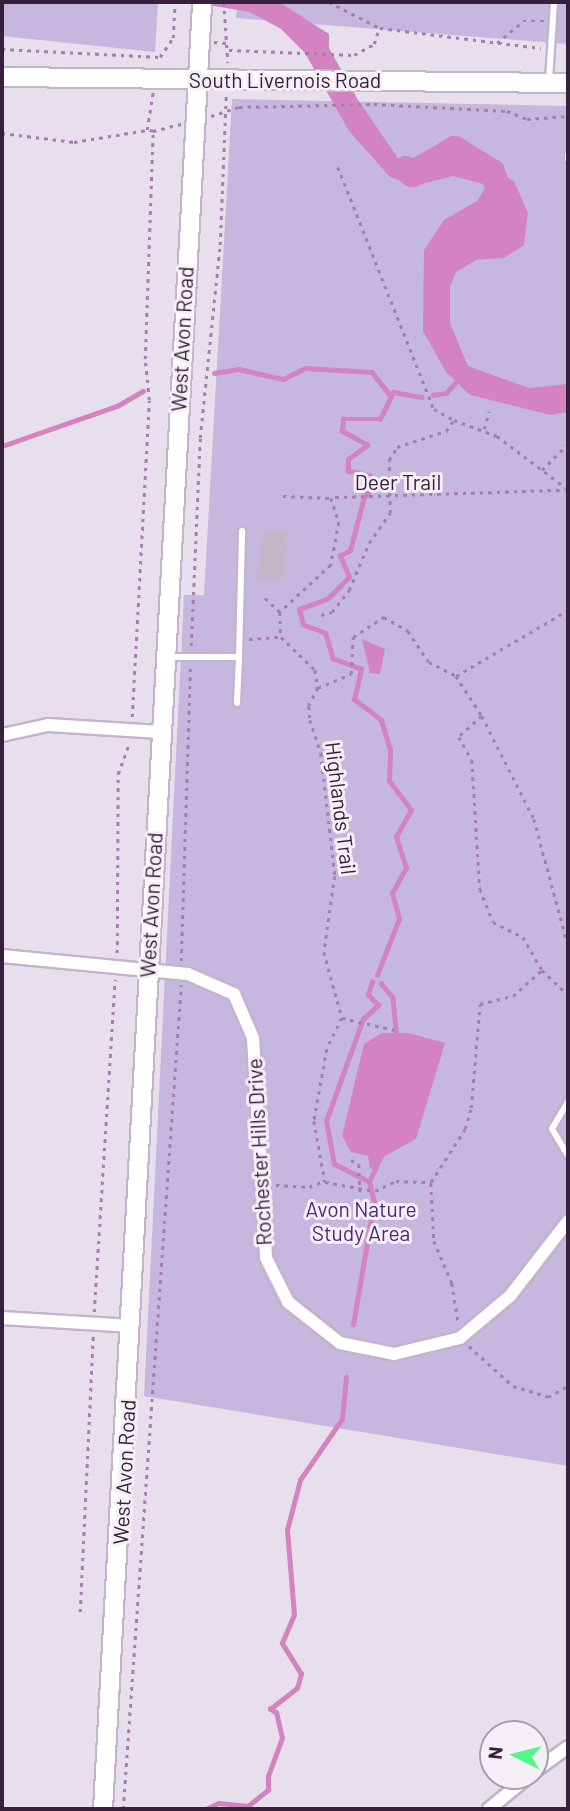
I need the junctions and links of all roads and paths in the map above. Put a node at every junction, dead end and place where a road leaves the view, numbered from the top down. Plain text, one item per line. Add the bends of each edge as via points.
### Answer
1 (175, 2) edge
2 (202, 2) edge
3 (224, 2) edge
4 (329, 2) edge
5 (554, 2) edge
6 (553, 21) junction
7 (380, 28) junction
8 (497, 44) junction
9 (534, 47) dead end
10 (2, 49) edge
11 (2, 77) edge
12 (194, 81) junction
13 (549, 82) junction
14 (568, 83) edge
15 (225, 104) dead end
16 (149, 111) dead end
17 (224, 113) junction
18 (568, 116) edge
19 (148, 130) junction
20 (2, 133) edge
21 (338, 167) dead end
22 (489, 412) dead end
23 (454, 420) junction
24 (484, 429) junction
25 (568, 444) edge
26 (542, 470) junction
27 (566, 489) edge
28 (283, 496) dead end
29 (331, 498) junction
30 (393, 499) junction
31 (242, 531) dead end
32 (265, 598) dead end
33 (568, 610) edge
34 (280, 612) junction
35 (321, 615) dead end
36 (281, 637) junction
37 (239, 638) junction
38 (165, 657) junction
39 (191, 657) junction
40 (239, 657) junction
41 (456, 676) junction
42 (318, 688) junction
43 (237, 703) dead end
44 (132, 715) dead end
45 (482, 716) junction
46 (161, 732) junction
47 (2, 735) edge
48 (130, 741) dead end
49 (568, 946) edge
50 (117, 954) dead end
51 (2, 956) edge
52 (181, 960) dead end
53 (147, 971) junction
54 (542, 971) junction
55 (116, 978) dead end
56 (181, 987) dead end
57 (568, 995) edge
58 (342, 1018) junction
59 (395, 1030) dead end
60 (568, 1102) edge
61 (568, 1156) edge
62 (351, 1160) dead end
63 (324, 1181) junction
64 (259, 1184) junction
65 (361, 1192) junction
66 (568, 1221) edge
67 (94, 1315) dead end
68 (2, 1318) edge
69 (131, 1326) junction
70 (93, 1338) dead end
71 (80, 1612) dead end
72 (568, 1747) edge
73 (549, 1761) edge
74 (511, 1790) edge
75 (103, 1809) edge
76 (123, 1809) edge
77 (489, 1809) edge

1 - 10 path via 173,38 160,57
2 - 12 street, West Avon Road
3 - 7 path via 229,50 354,55 374,44
4 - 7 path
5 - 6 lane
6 - 8 path via 523,21
6 - 13 lane
7 - 8 path
8 - 9 path
11 - 12 street, South Livernois Road
12 - 13 street, South Livernois Road
12 - 38 street, West Avon Road
13 - 14 street, South Livernois Road
15 - 17 path
16 - 19 path
17 - 18 path via 239,107 374,104 507,111 527,119
17 - 39 path
19 - 20 path via 74,142
19 - 44 path via 153,131 145,359 149,400
21 - 23 path via 434,409
22 - 24 path
23 - 24 path
23 - 30 path via 446,431 397,447 389,460
24 - 26 path
25 - 26 path
26 - 27 path
27 - 30 path, Deer Trail
28 - 29 path
29 - 30 path, Deer Trail
29 - 34 path, Deer Trail via 339,522 331,565
30 - 35 path via 349,590 332,612
31 - 37 lane
32 - 34 path
33 - 41 path
34 - 36 path
36 - 37 path
36 - 42 path via 315,670
37 - 40 lane
38 - 39 lane
38 - 46 street, West Avon Road
39 - 40 lane
39 - 52 path
40 - 43 lane
41 - 42 path via 429,662 408,631 384,617 352,638 351,674
41 - 45 path
42 - 58 path, Highlands Trail via 309,706 310,720 321,754 335,876 324,952
45 - 49 path via 534,819
45 - 54 path via 459,737 472,760 480,889 493,922 523,937
46 - 47 street via 48,725
46 - 53 street, West Avon Road
48 - 50 path via 118,774
51 - 53 street, Rochester Hills Drive
53 - 64 street, Rochester Hills Drive via 213,980 244,1009 253,1038
53 - 69 street, West Avon Road
54 - 57 path
54 - 65 path via 513,996 480,1004 471,1108 431,1182 396,1181
55 - 67 path
56 - 76 path
58 - 59 path
58 - 63 path via 327,1049 314,1121
60 - 61 lane via 552,1129
62 - 65 path via 358,1162
63 - 64 path via 309,1187
63 - 65 path
64 - 66 street, Rochester Hills Drive via 265,1258 288,1302 328,1337 381,1354 434,1348 473,1330 510,1296
68 - 69 street
69 - 75 street, West Avon Road
70 - 71 path
72 - 73 street
74 - 77 street

